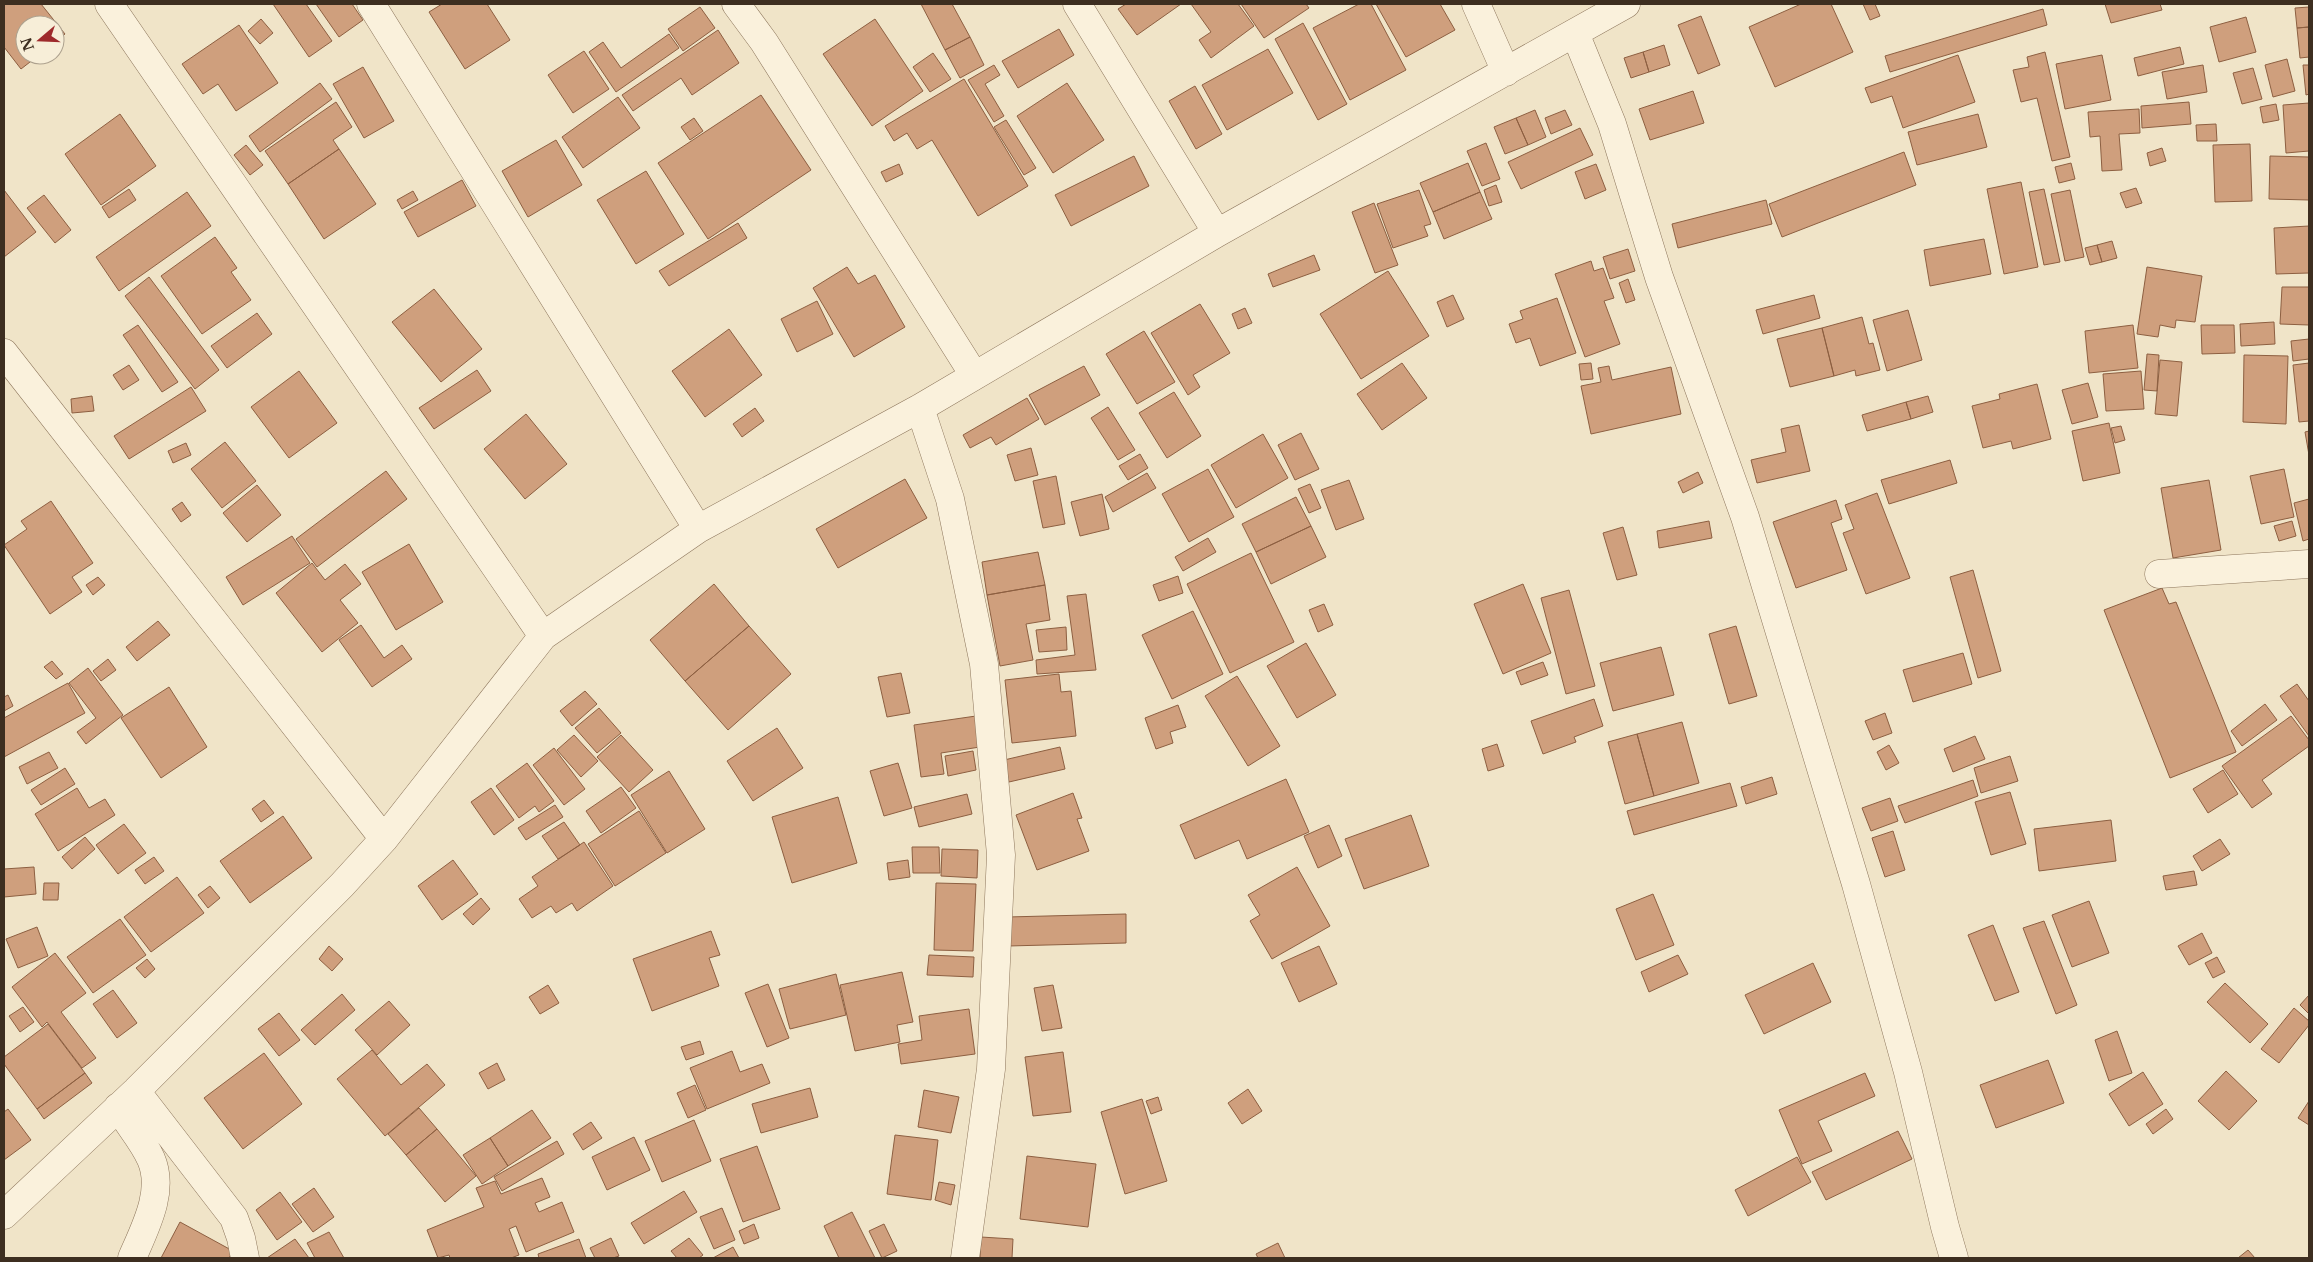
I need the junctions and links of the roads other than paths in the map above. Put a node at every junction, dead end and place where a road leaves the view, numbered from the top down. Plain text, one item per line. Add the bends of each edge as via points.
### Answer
1 (109, 4) edge
2 (371, 4) edge
3 (736, 4) edge
4 (1077, 4) edge
5 (1476, 4) edge
6 (1626, 4) edge
7 (1575, 33) junction
8 (1506, 72) junction
9 (1217, 233) junction
10 (4, 353) edge
11 (974, 375) junction
12 (920, 408) junction
13 (698, 530) junction
14 (2309, 564) edge
15 (2160, 574) dead end
16 (543, 636) junction
17 (384, 839) junction
18 (127, 1099) junction
19 (4, 1215) edge
20 (132, 1258) edge
21 (245, 1258) edge
22 (965, 1258) edge
23 (1954, 1258) edge

1 - 16 street
2 - 13 street
3 - 11 street via 764,42
4 - 9 street
5 - 8 street
6 - 7 street
7 - 8 street
7 - 23 street via 1612,124 1659,277 1745,518 1856,884 1908,1072
8 - 9 street
9 - 11 street
10 - 17 street
11 - 12 street
12 - 13 street
12 - 22 street via 950,499 984,664 1001,855 991,1069
13 - 16 street
14 - 15 street
16 - 17 street
17 - 18 street
18 - 19 street
18 - 20 street via 151,1160 156,1187 150,1216
18 - 21 street via 234,1218

